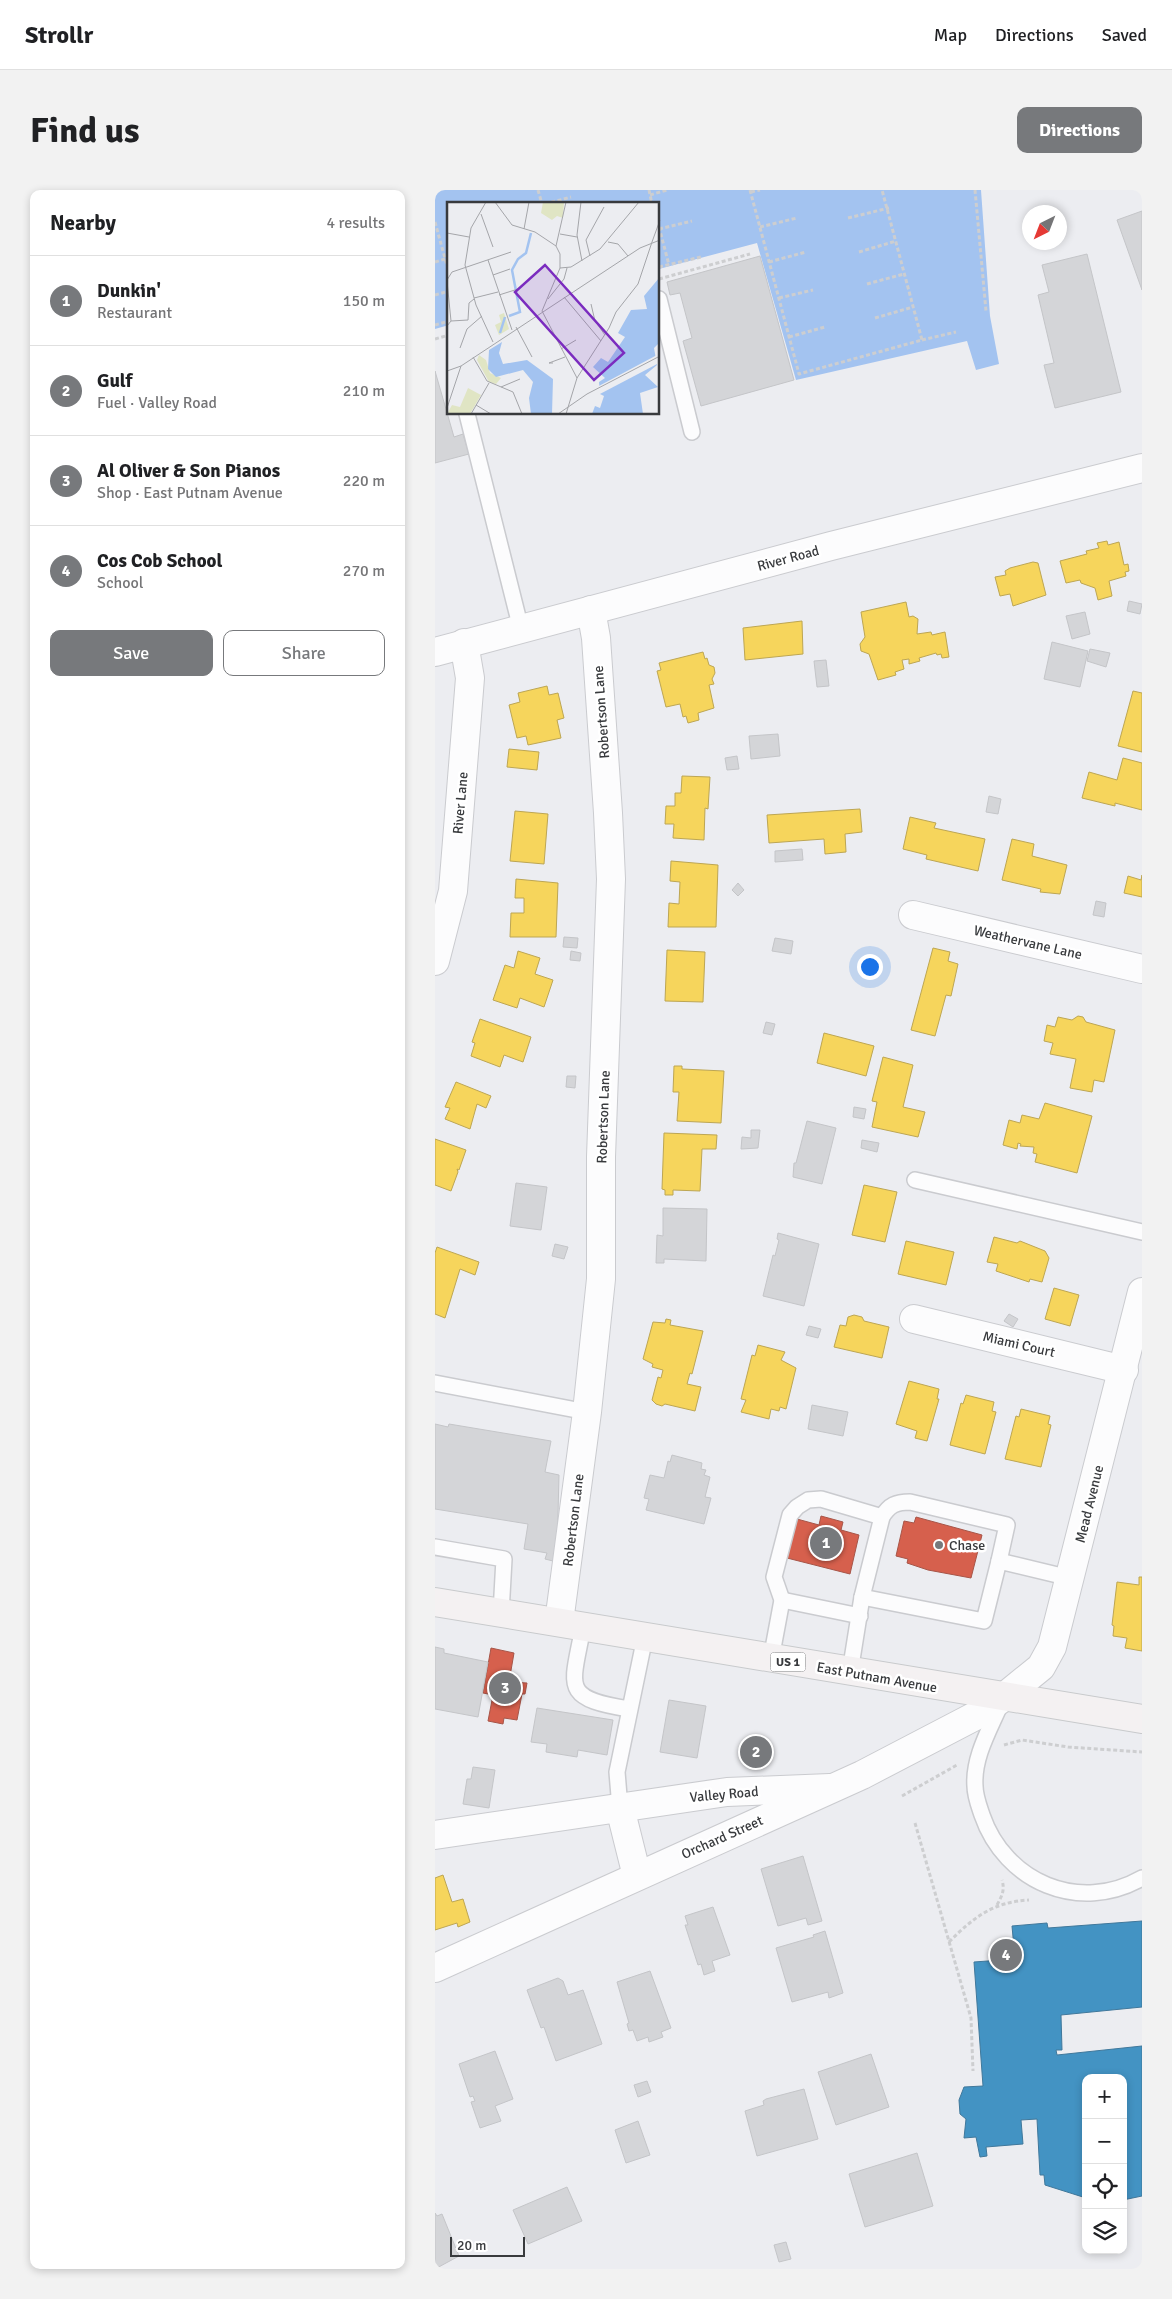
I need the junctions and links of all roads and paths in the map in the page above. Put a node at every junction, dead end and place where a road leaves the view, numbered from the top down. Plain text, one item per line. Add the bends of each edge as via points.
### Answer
1 (538, 190) edge
2 (649, 190) edge
3 (667, 190) edge
4 (760, 190) edge
5 (882, 190) edge
6 (975, 190) edge
7 (751, 191) edge
8 (650, 195) junction
9 (571, 197) dead end
10 (542, 202) edge
11 (551, 202) edge
12 (652, 202) edge
13 (889, 208) dead end
14 (797, 218) dead end
15 (848, 218) dead end
16 (692, 221) dead end
17 (435, 222) edge
18 (760, 227) junction
19 (660, 231) edge
20 (436, 232) edge
21 (660, 234) edge
22 (895, 241) junction
23 (806, 252) dead end
24 (859, 252) dead end
25 (750, 254) dead end
26 (701, 257) dead end
27 (445, 259) junction
28 (435, 262) edge
29 (769, 262) junction
30 (669, 265) junction
31 (447, 266) edge
32 (660, 268) edge
33 (904, 274) junction
34 (660, 279) edge
35 (867, 284) dead end
36 (813, 290) dead end
37 (779, 298) junction
38 (660, 303) edge
39 (913, 307) junction
40 (986, 311) dead end
41 (875, 318) dead end
42 (825, 327) dead end
43 (956, 332) dead end
44 (789, 337) junction
45 (922, 340) junction
46 (467, 415) edge
47 (692, 432) dead end
48 (1142, 468) edge
49 (591, 610) junction
50 (521, 629) junction
51 (464, 643) junction
52 (435, 652) edge
53 (913, 915) dead end
54 (435, 961) edge
55 (1142, 970) edge
56 (915, 1180) dead end
57 (1142, 1232) edge
58 (1142, 1292) edge
59 (914, 1320) dead end
60 (1123, 1370) junction
61 (435, 1383) edge
62 (587, 1412) junction
63 (882, 1517) junction
64 (435, 1547) edge
65 (999, 1561) junction
66 (1070, 1578) junction
67 (863, 1597) junction
68 (782, 1600) junction
69 (435, 1602) edge
70 (501, 1613) junction
71 (859, 1616) junction
72 (571, 1624) junction
73 (645, 1637) junction
74 (771, 1659) junction
75 (850, 1672) junction
76 (1004, 1697) junction
77 (629, 1709) junction
78 (1142, 1720) edge
79 (1142, 1752) edge
80 (979, 1754) junction
81 (830, 1788) junction
82 (902, 1796) dead end
83 (620, 1808) junction
84 (915, 1822) dead end
85 (435, 1835) edge
86 (1000, 1875) dead end
87 (637, 1876) junction
88 (1142, 1878) edge
89 (1031, 1900) dead end
90 (996, 1906) junction
91 (949, 1943) junction
92 (435, 1968) edge
93 (973, 2071) dead end

1 - 10 path
2 - 8 path
3 - 8 path
4 - 7 path
5 - 22 path
6 - 40 path
7 - 18 path
8 - 12 path
9 - 11 path
13 - 15 path
14 - 18 path
16 - 19 path
17 - 20 path
18 - 29 path
20 - 27 path
21 - 30 path
22 - 24 path
22 - 33 path
23 - 29 path
25 - 34 path
26 - 30 path
27 - 28 path
27 - 31 path
29 - 37 path
30 - 32 path
33 - 35 path
33 - 39 path
36 - 37 path
37 - 44 path
38 - 47 lane
39 - 41 path
39 - 45 path
42 - 44 path
43 - 45 path
44 - 45 path via 799,374
46 - 50 lane
48 - 49 street, River Road
49 - 50 street, River Road
49 - 62 street, Robertson Lane via 596,638 611,879 601,1157 601,1280
50 - 51 street, River Road
51 - 52 street, River Road
51 - 54 street, River Lane via 470,678 453,891
53 - 55 street, Weathervane Lane
56 - 57 lane
58 - 60 street, Mead Avenue
59 - 60 street, Miami Court
60 - 66 street, Mead Avenue
61 - 62 lane
62 - 72 street, Robertson Lane
63 - 65 lane via 887,1508 898,1502 910,1502 1007,1525
63 - 67 lane
63 - 68 lane via 821,1499 808,1500 797,1507 791,1515 774,1577
64 - 70 lane via 504,1559
65 - 66 lane
65 - 67 lane via 984,1621
66 - 76 street, Mead Avenue via 1052,1647 1041,1667
67 - 71 lane
68 - 71 lane
68 - 74 lane
69 - 70 main road, East Putnam Avenue / US 1
70 - 72 main road, East Putnam Avenue / US 1
71 - 75 lane
72 - 73 main road, East Putnam Avenue / US 1
72 - 77 lane via 575,1687 581,1696
73 - 74 main road, East Putnam Avenue / US 1
73 - 77 lane
74 - 75 main road, East Putnam Avenue / US 1
75 - 76 main road, East Putnam Avenue / US 1
76 - 78 main road, East Putnam Avenue / US 1
76 - 80 lane
76 - 81 street, Orchard Street via 913,1750
77 - 83 lane via 617,1772
79 - 80 path via 1022,1740
80 - 82 path
80 - 88 lane via 975,1787 987,1830 1015,1866 1070,1893 1115,1889
81 - 83 street, Valley Road via 727,1792
81 - 87 street, Orchard Street
83 - 85 street, Valley Road
83 - 87 street
84 - 91 path
86 - 90 path via 1004,1886
87 - 92 street, Orchard Street
89 - 90 path
90 - 91 path via 971,1921
91 - 93 path via 971,2018

